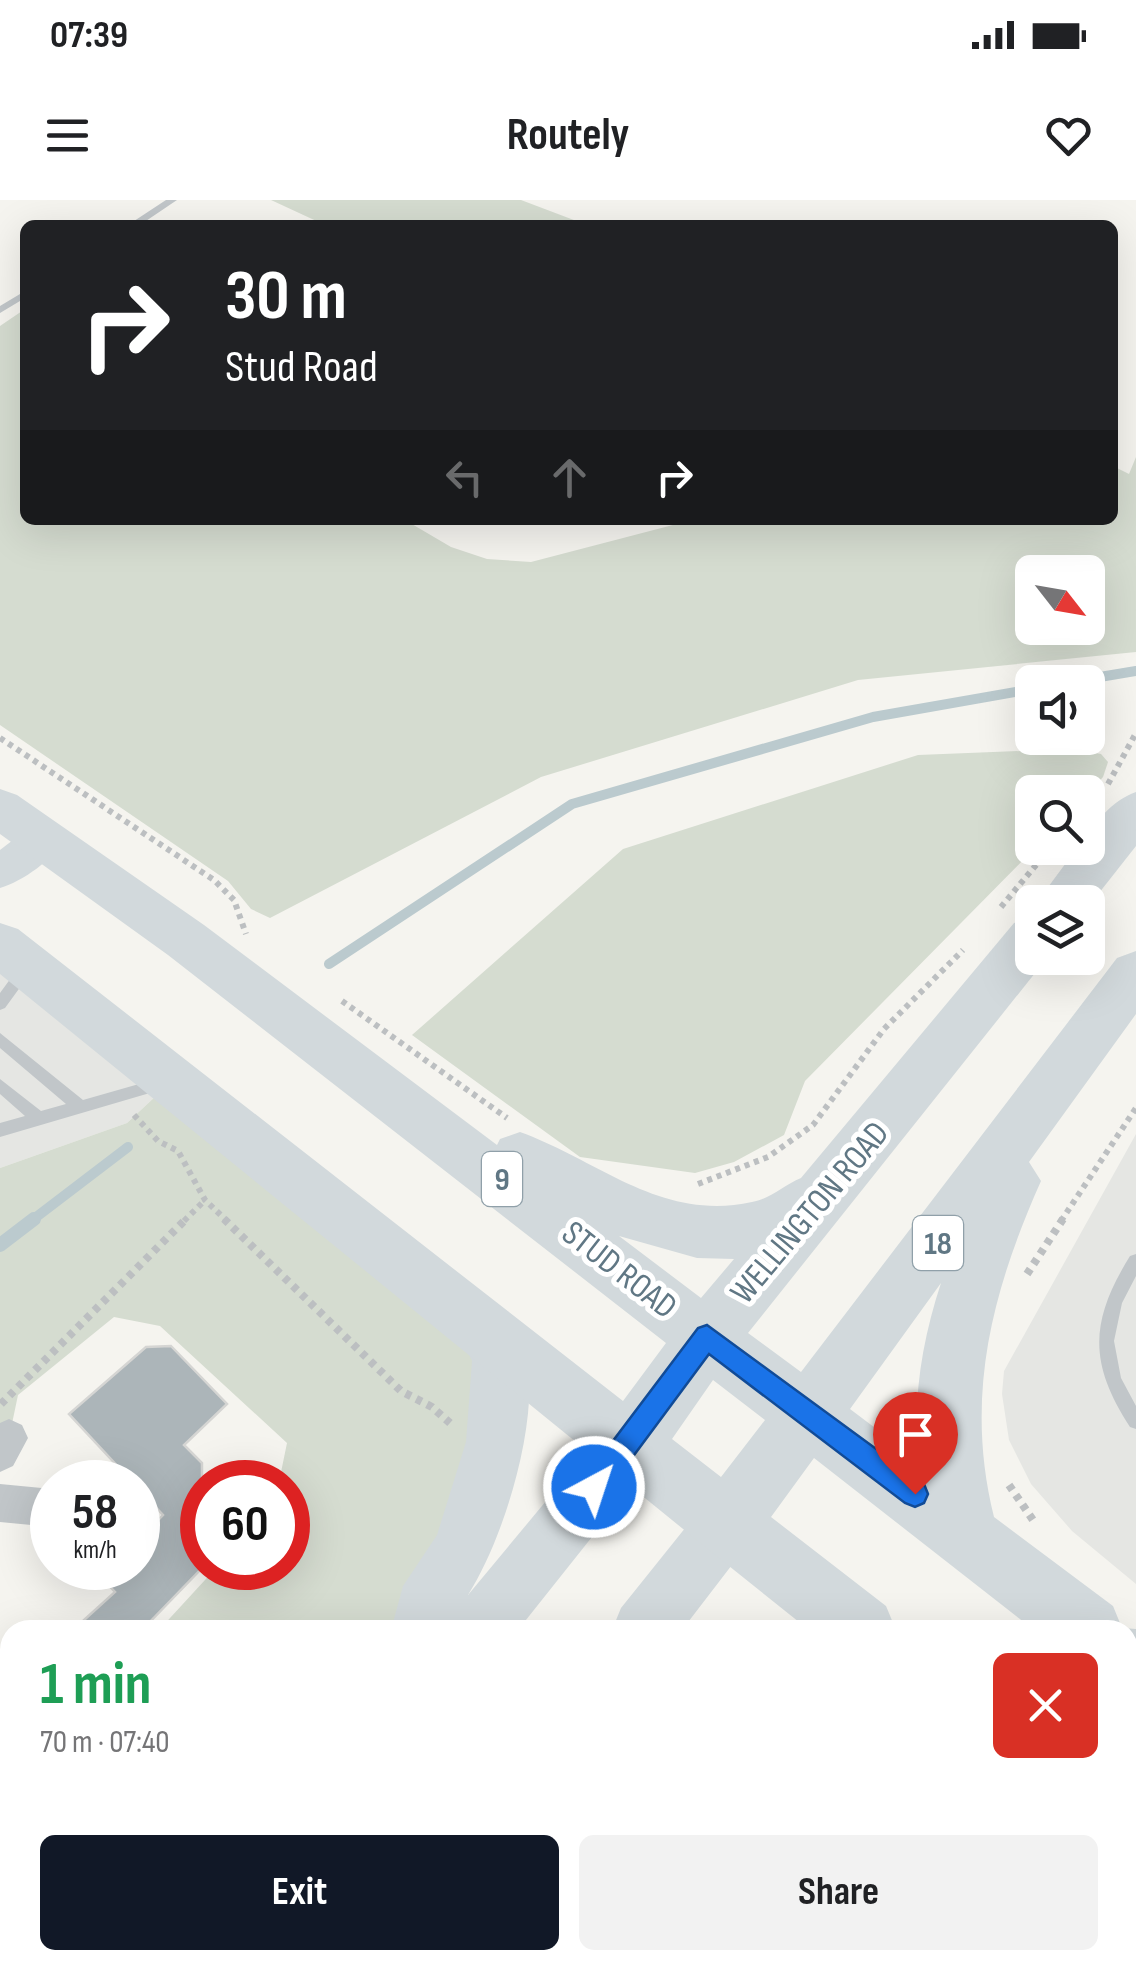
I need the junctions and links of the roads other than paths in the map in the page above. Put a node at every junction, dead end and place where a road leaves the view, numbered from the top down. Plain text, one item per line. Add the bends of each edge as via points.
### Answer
1 (172, 200) edge
2 (141, 220) edge
3 (1119, 803) edge
4 (0, 808) edge
5 (44, 838) junction
6 (0, 872) edge
7 (1072, 885) edge
8 (1014, 926) edge
9 (9, 971) edge
10 (1136, 973) edge
11 (318, 1011) junction
12 (0, 1039) edge
13 (1064, 1070) junction
14 (173, 1080) junction
15 (0, 1085) edge
16 (78, 1105) junction
17 (39, 1118) junction
18 (0, 1130) edge
19 (831, 1187) junction
20 (1136, 1262) edge
21 (486, 1330) junction
22 (707, 1337) junction
23 (809, 1414) junction
24 (1136, 1421) edge
25 (630, 1444) junction
26 (0, 1503) edge
27 (30, 1506) edge
28 (727, 1523) junction
29 (965, 1533) junction
30 (423, 1620) edge
31 (487, 1620) edge
32 (652, 1620) edge
33 (849, 1620) edge
34 (1076, 1620) edge

1 - 2 lane
3 - 7 highway
4 - 5 highway, STUD ROAD / 9
5 - 6 main road
5 - 11 highway, STUD ROAD / 9
8 - 19 highway, WELLINGTON ROAD
9 - 14 highway
10 - 13 highway, 18
11 - 19 highway via 544,1174 610,1205 689,1200 750,1231 783,1219
11 - 22 highway, STUD ROAD / 9
12 - 16 lane
13 - 23 highway, 18
13 - 29 highway via 990,1226 955,1327 946,1433
14 - 16 lane
14 - 21 highway
15 - 17 lane
16 - 17 lane
17 - 18 lane
19 - 22 highway, WELLINGTON ROAD
20 - 24 lane via 1110,1304 1104,1338
21 - 25 highway
21 - 30 main road via 500,1360 495,1442 462,1550
22 - 23 highway, STUD ROAD / 9
22 - 25 highway, WELLINGTON ROAD
23 - 28 highway, 18
23 - 29 highway, STUD ROAD / 9
25 - 28 highway
25 - 31 main road, WELLINGTON ROAD
26 - 27 street
28 - 32 main road
28 - 33 highway
29 - 34 highway, STUD ROAD / 9

